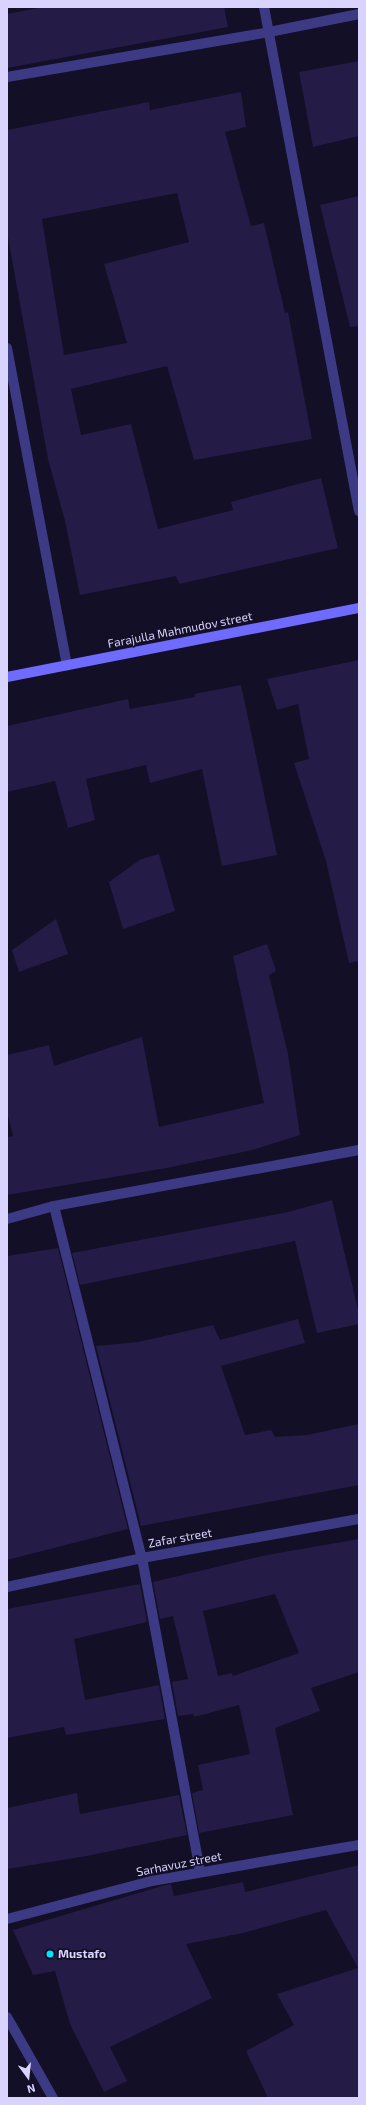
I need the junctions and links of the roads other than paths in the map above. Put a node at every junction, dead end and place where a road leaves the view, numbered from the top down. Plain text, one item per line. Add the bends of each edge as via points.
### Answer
1 (264, 7) edge
2 (359, 14) edge
3 (269, 32) junction
4 (7, 77) edge
5 (7, 348) edge
6 (359, 511) edge
7 (359, 608) edge
8 (68, 665) junction
9 (7, 677) edge
10 (359, 1150) edge
11 (54, 1206) junction
12 (7, 1219) edge
13 (359, 1519) edge
14 (142, 1558) junction
15 (7, 1588) edge
16 (359, 1845) edge
17 (200, 1872) junction
18 (7, 1919) edge
19 (7, 2017) edge
20 (53, 2098) edge

1 - 3 street
2 - 3 street
3 - 4 street
3 - 6 street
5 - 8 street
7 - 8 main road, Farajulla Mahmudov street
8 - 9 main road, Farajulla Mahmudov street
10 - 11 street
11 - 12 street
11 - 14 street
13 - 14 street, Zafar street
14 - 15 street, Zafar street
14 - 17 street
16 - 17 street, Sarhavuz street
17 - 18 street, Sarhavuz street via 152,1881
19 - 20 street

